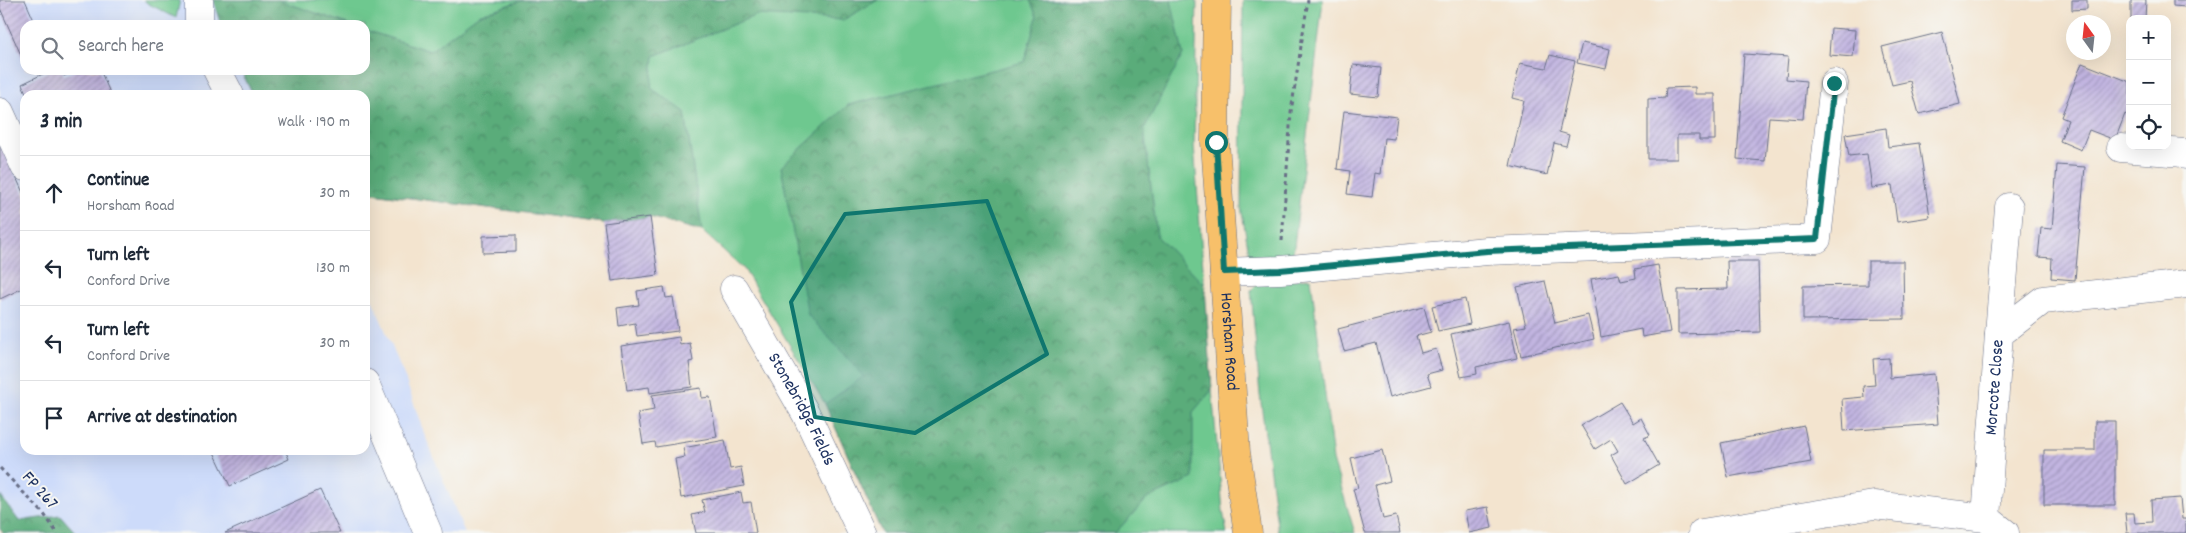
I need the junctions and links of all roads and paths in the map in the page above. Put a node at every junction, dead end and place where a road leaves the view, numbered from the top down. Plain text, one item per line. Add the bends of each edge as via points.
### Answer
1 (199, 0) edge
2 (1217, 0) edge
3 (1308, 0) edge
4 (199, 20) edge
5 (220, 75) edge
6 (1834, 83) dead end
7 (227, 90) edge
8 (0, 112) edge
9 (2120, 148) dead end
10 (2186, 155) edge
11 (20, 156) edge
12 (2009, 207) dead end
13 (1280, 270) junction
14 (1224, 272) junction
15 (2186, 284) edge
16 (734, 289) dead end
17 (1999, 334) junction
18 (370, 395) edge
19 (0, 468) edge
20 (1996, 526) edge
21 (1765, 528) edge
22 (57, 533) edge
23 (428, 533) edge
24 (862, 533) edge
25 (1248, 533) edge
26 (1702, 533) edge

1 - 4 street
2 - 14 main road, Horsham Road via 1216,142
3 - 13 path via 1291,112
5 - 7 street
6 - 13 street via 1817,239 1487,251
8 - 11 street
9 - 10 street
12 - 17 street
13 - 14 street
14 - 25 main road, Horsham Road via 1236,452
15 - 17 street, Morcote Close via 2043,300
16 - 24 street, Stonebridge Fields via 806,414
17 - 20 street, Morcote Close
18 - 23 street
19 - 22 path, FP 267 via 44,514
20 - 21 street via 1874,505
21 - 26 street

